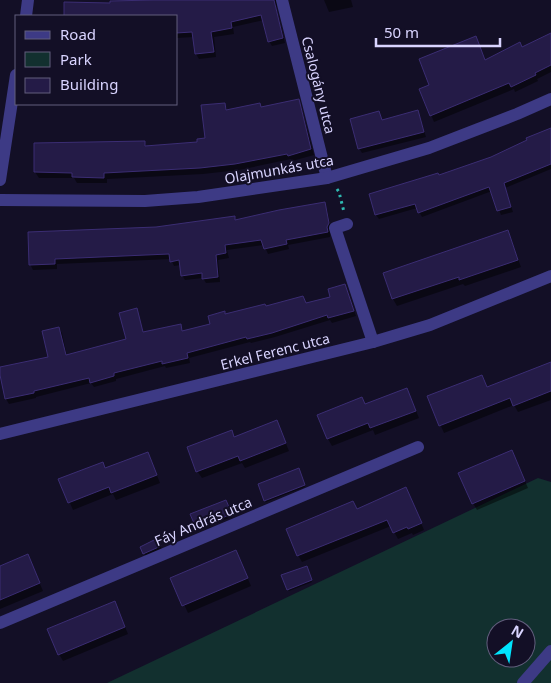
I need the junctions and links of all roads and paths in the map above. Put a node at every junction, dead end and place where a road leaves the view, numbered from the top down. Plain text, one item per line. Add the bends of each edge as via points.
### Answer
1 (28, 0) edge
2 (282, 0) edge
3 (26, 15) edge
4 (15, 82) edge
5 (551, 99) edge
6 (327, 178) junction
7 (0, 180) edge
8 (339, 192) dead end
9 (0, 200) edge
10 (347, 224) joint
11 (551, 276) edge
12 (373, 342) junction
13 (0, 434) edge
14 (418, 447) dead end
15 (0, 623) edge
16 (551, 651) edge
17 (523, 683) edge

1 - 3 street
2 - 6 street, Csalogány utca
4 - 7 street
5 - 6 street, Olajmunkás utca via 429,148
6 - 9 street, Olajmunkás utca via 198,197 145,201
8 - 10 path
10 - 12 street via 335,228
11 - 12 street, Erkel Ferenc utca via 430,325
12 - 13 street, Erkel Ferenc utca
14 - 15 street, Fáy András utca
16 - 17 street

